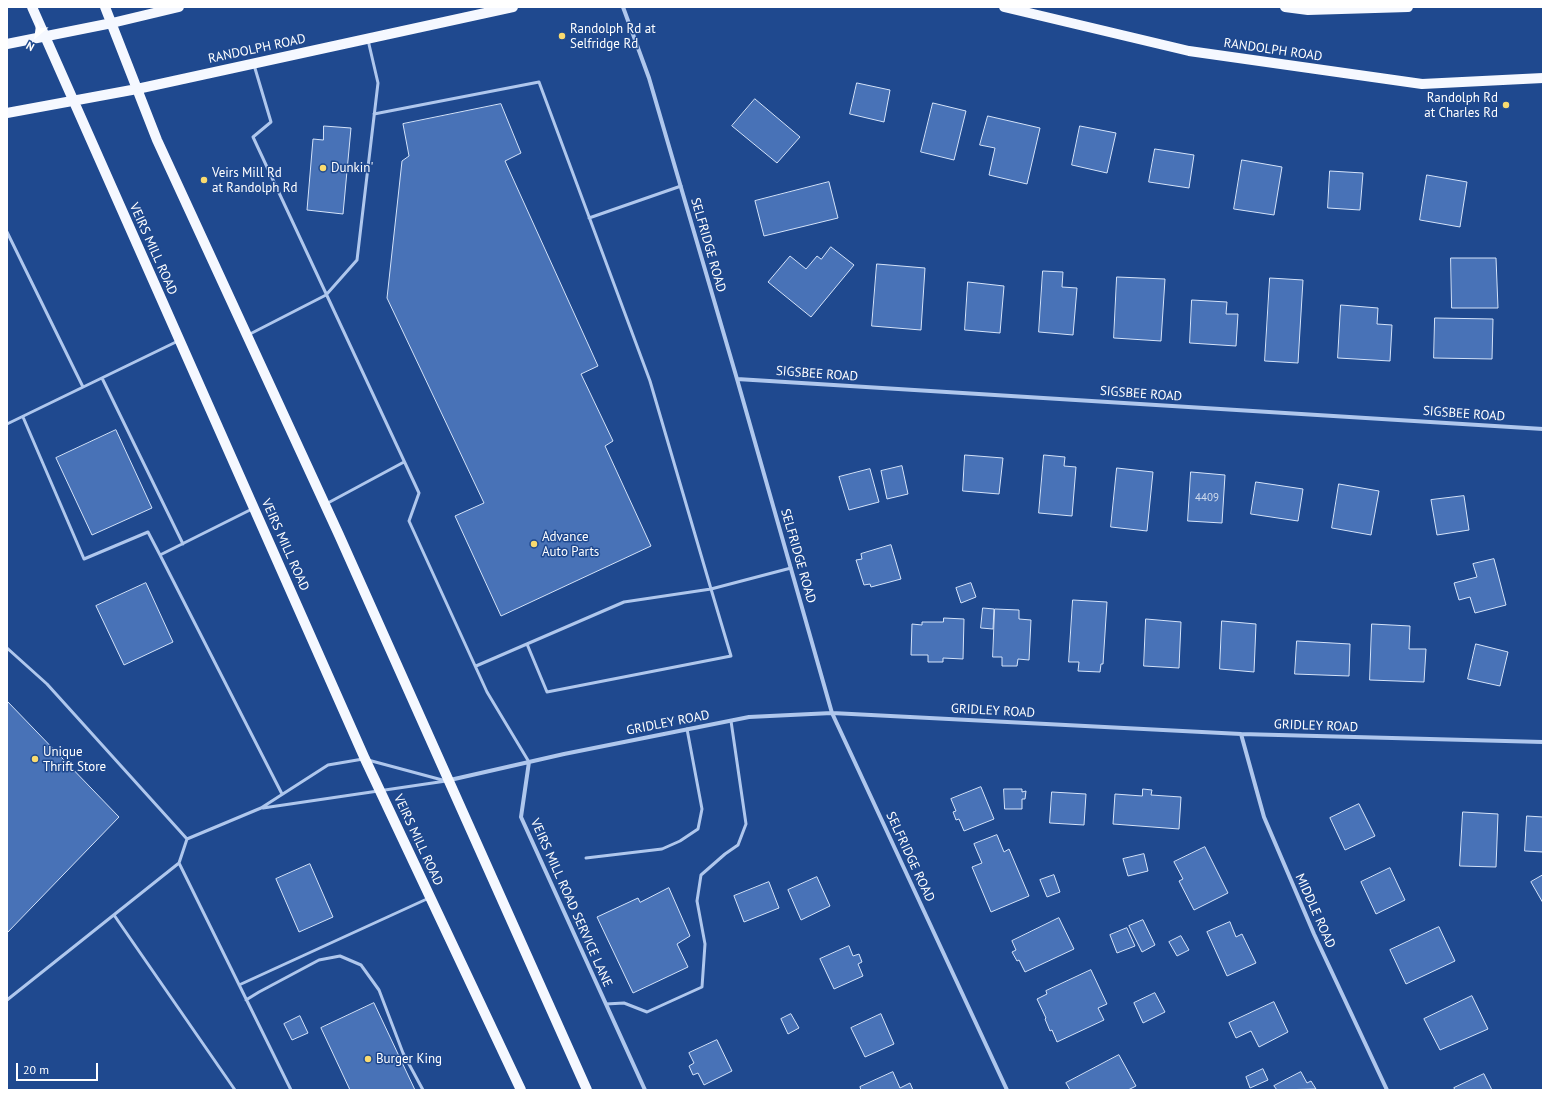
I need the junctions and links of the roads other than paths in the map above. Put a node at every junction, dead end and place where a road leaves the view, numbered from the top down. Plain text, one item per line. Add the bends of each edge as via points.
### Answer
1 (32, 7) edge
2 (105, 7) edge
3 (179, 7) edge
4 (513, 7) edge
5 (623, 7) edge
6 (1004, 7) edge
7 (1285, 7) edge
8 (1408, 7) edge
9 (112, 23) junction
10 (45, 36) junction
11 (367, 39) junction
12 (7, 44) edge
13 (253, 63) junction
14 (1543, 78) edge
15 (137, 89) junction
16 (74, 101) junction
17 (7, 113) edge
18 (374, 114) junction
19 (681, 186) junction
20 (590, 218) junction
21 (7, 232) edge
22 (326, 295) junction
23 (247, 335) junction
24 (180, 340) junction
25 (102, 378) junction
26 (737, 379) junction
27 (83, 387) junction
28 (22, 416) junction
29 (7, 424) edge
30 (1543, 429) edge
31 (404, 462) junction
32 (324, 505) junction
33 (254, 508) junction
34 (183, 544) junction
35 (160, 555) junction
36 (791, 568) junction
37 (711, 589) junction
38 (527, 644) junction
39 (7, 648) edge
40 (476, 666) junction
41 (832, 713) junction
42 (732, 720) junction
43 (687, 729) junction
44 (1241, 734) junction
45 (1543, 742) edge
46 (365, 759) junction
47 (529, 762) junction
48 (448, 781) junction
49 (380, 790) junction
50 (282, 794) junction
51 (261, 808) junction
52 (187, 838) junction
53 (586, 858) dead end
54 (179, 863) junction
55 (431, 897) junction
56 (114, 915) junction
57 (239, 985) junction
58 (7, 1000) edge
59 (246, 1000) junction
60 (606, 1004) junction
61 (235, 1090) edge
62 (291, 1090) edge
63 (423, 1090) edge
64 (521, 1090) edge
65 (587, 1090) edge
66 (645, 1090) edge
67 (1007, 1090) edge
68 (1387, 1090) edge

1 - 10 main road, VEIRS MILL ROAD
2 - 9 main road
3 - 9 main road
4 - 11 main road, RANDOLPH ROAD
5 - 19 street, SELFRIDGE ROAD via 649,78
6 - 14 main road, RANDOLPH ROAD via 1189,51 1422,84
7 - 8 main road via 1308,10
9 - 10 main road
9 - 15 main road
10 - 12 main road
10 - 16 main road, VEIRS MILL ROAD
11 - 13 main road, RANDOLPH ROAD
11 - 18 lane via 378,83
13 - 15 main road, RANDOLPH ROAD
13 - 22 lane via 271,122 253,137
15 - 16 main road, RANDOLPH ROAD
15 - 23 main road via 157,140
16 - 17 main road, RANDOLPH ROAD
16 - 24 main road, VEIRS MILL ROAD
18 - 20 lane via 539,82
18 - 22 lane via 357,260
19 - 20 lane
19 - 26 street, SELFRIDGE ROAD
20 - 37 lane via 650,381
21 - 27 lane
22 - 23 lane
22 - 31 lane
23 - 32 main road
24 - 25 lane
24 - 33 main road, VEIRS MILL ROAD
25 - 27 lane
25 - 34 lane
26 - 30 street, SIGSBEE ROAD
26 - 36 street, SELFRIDGE ROAD
27 - 28 lane
28 - 29 lane
28 - 35 lane via 84,559 148,532
31 - 32 lane
31 - 40 lane via 419,493 409,520
32 - 48 main road
33 - 34 lane
33 - 46 main road, VEIRS MILL ROAD
34 - 35 lane
35 - 50 lane
36 - 37 lane
36 - 41 street, SELFRIDGE ROAD
37 - 38 lane via 624,602
37 - 38 lane via 731,656 547,692
38 - 40 lane
39 - 52 lane via 47,684
40 - 47 lane via 487,692
41 - 42 street, GRIDLEY ROAD
41 - 44 street, GRIDLEY ROAD
41 - 67 street, SELFRIDGE ROAD
42 - 43 street, GRIDLEY ROAD
42 - 60 lane via 746,824 738,845 701,875 698,901 705,944 702,987 647,1012 624,1003
43 - 47 street, GRIDLEY ROAD
43 - 53 lane via 702,808 698,829 662,849
44 - 45 street, GRIDLEY ROAD
44 - 68 street, MIDDLE ROAD via 1264,817 1314,934
46 - 48 lane
46 - 49 main road, VEIRS MILL ROAD
46 - 50 lane via 328,765
47 - 48 street, GRIDLEY ROAD
47 - 60 street, VEIRS MILL ROAD SERVICE LANE via 521,817
48 - 49 lane
48 - 65 main road
49 - 51 lane
49 - 55 main road, VEIRS MILL ROAD
50 - 51 lane
51 - 52 lane
52 - 54 lane
54 - 56 lane
54 - 57 lane
55 - 57 lane
55 - 64 main road, VEIRS MILL ROAD
56 - 58 lane
56 - 61 lane
57 - 59 lane
59 - 62 lane
59 - 63 lane via 319,960 340,956 361,965 379,990 403,1053
60 - 66 street, VEIRS MILL ROAD SERVICE LANE

